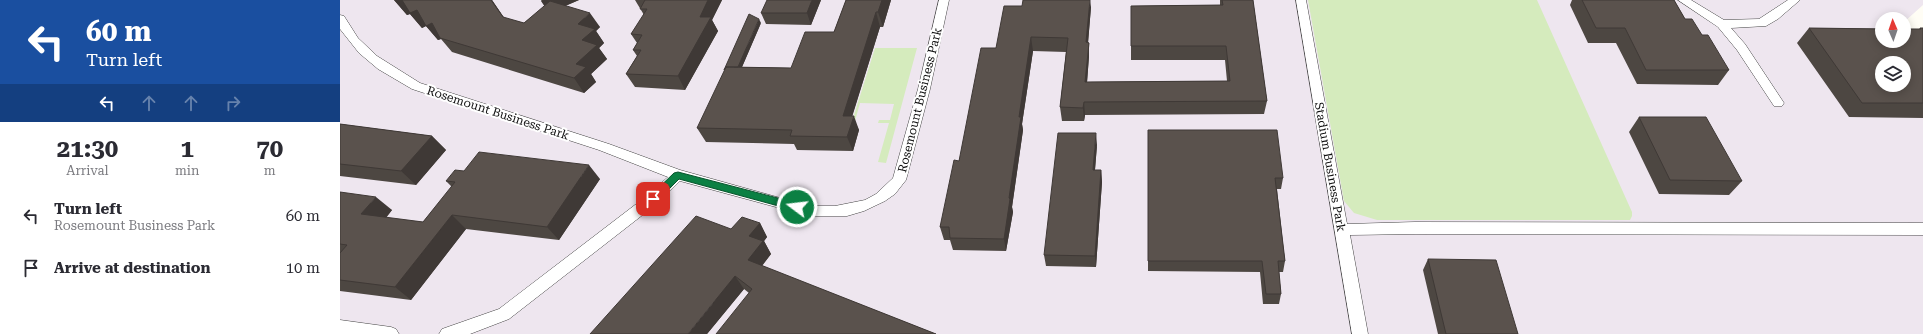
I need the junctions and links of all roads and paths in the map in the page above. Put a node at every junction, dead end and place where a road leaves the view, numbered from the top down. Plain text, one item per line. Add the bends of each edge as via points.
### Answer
1 (944, 0) edge
2 (1300, 0) edge
3 (1682, 0) edge
4 (1795, 0) edge
5 (340, 19) edge
6 (1722, 24) junction
7 (1778, 103) dead end
8 (678, 175) junction
9 (1923, 229) edge
10 (1341, 230) junction
11 (340, 327) edge
12 (391, 334) edge
13 (447, 334) edge
14 (1360, 334) edge

1 - 8 street, Rosemount Business Park via 904,167 899,180 879,200 838,212 809,211
2 - 10 street, Stadium Business Park
3 - 6 street
4 - 6 street via 1762,23
5 - 8 street, Rosemount Business Park via 356,43 373,61 416,86
6 - 7 street via 1742,47
8 - 13 street via 653,199 504,314
9 - 10 street
10 - 14 street, Stadium Business Park
11 - 12 street

